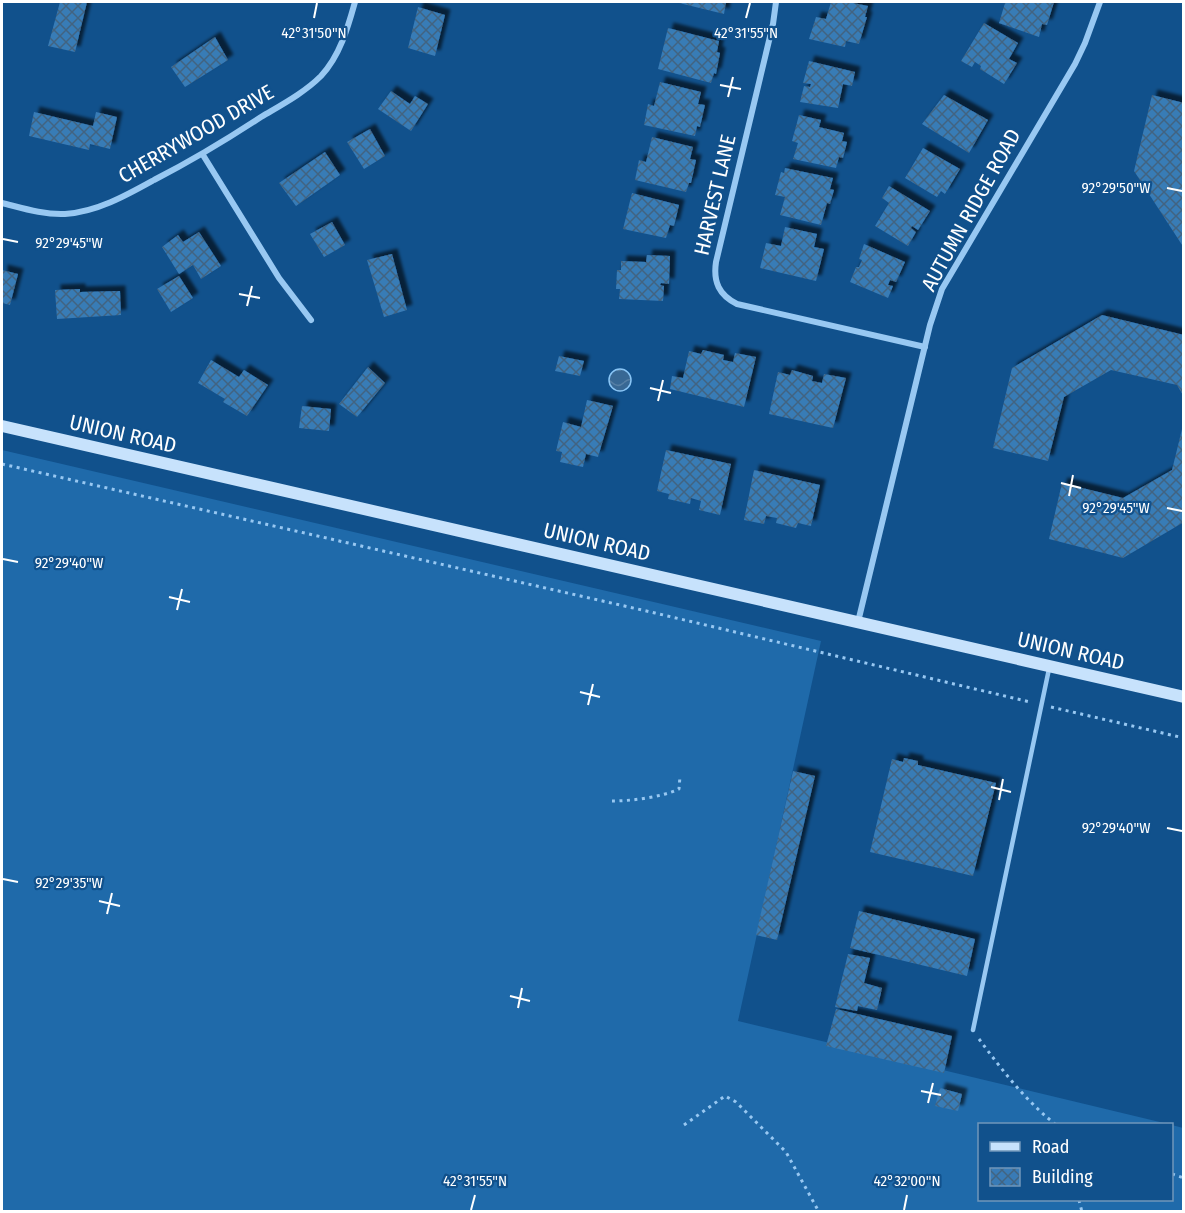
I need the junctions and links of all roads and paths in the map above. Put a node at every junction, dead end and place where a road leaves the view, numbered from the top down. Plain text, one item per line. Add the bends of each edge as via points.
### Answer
1 (355, 2) edge
2 (776, 2) edge
3 (1100, 2) edge
4 (203, 154) junction
5 (2, 203) edge
6 (310, 320) dead end
7 (925, 347) junction
8 (2, 426) edge
9 (2, 464) edge
10 (858, 622) junction
11 (1049, 666) junction
12 (1184, 697) edge
13 (1041, 704) junction
14 (1184, 738) edge
15 (680, 776) dead end
16 (612, 801) dead end
17 (973, 1030) joint
18 (1053, 1123) edge
19 (684, 1125) dead end
20 (819, 1212) edge

1 - 4 street, CHERRYWOOD DRIVE via 343,40 321,76
2 - 7 street, HARVEST LANE via 716,262 716,284 722,294 737,304
3 - 7 street, AUTUMN RIDGE ROAD via 1075,64 942,289
4 - 5 street, CHERRYWOOD DRIVE via 123,197 85,210 65,214
4 - 6 street via 279,278
7 - 10 street, AUTUMN RIDGE ROAD
8 - 10 main road, UNION ROAD
9 - 13 path
10 - 11 main road, UNION ROAD
11 - 12 main road, UNION ROAD
11 - 13 lane
13 - 14 path
13 - 17 lane
15 - 16 path via 680,789 669,794
17 - 18 path via 1002,1071
19 - 20 path via 725,1096 736,1102 786,1152

